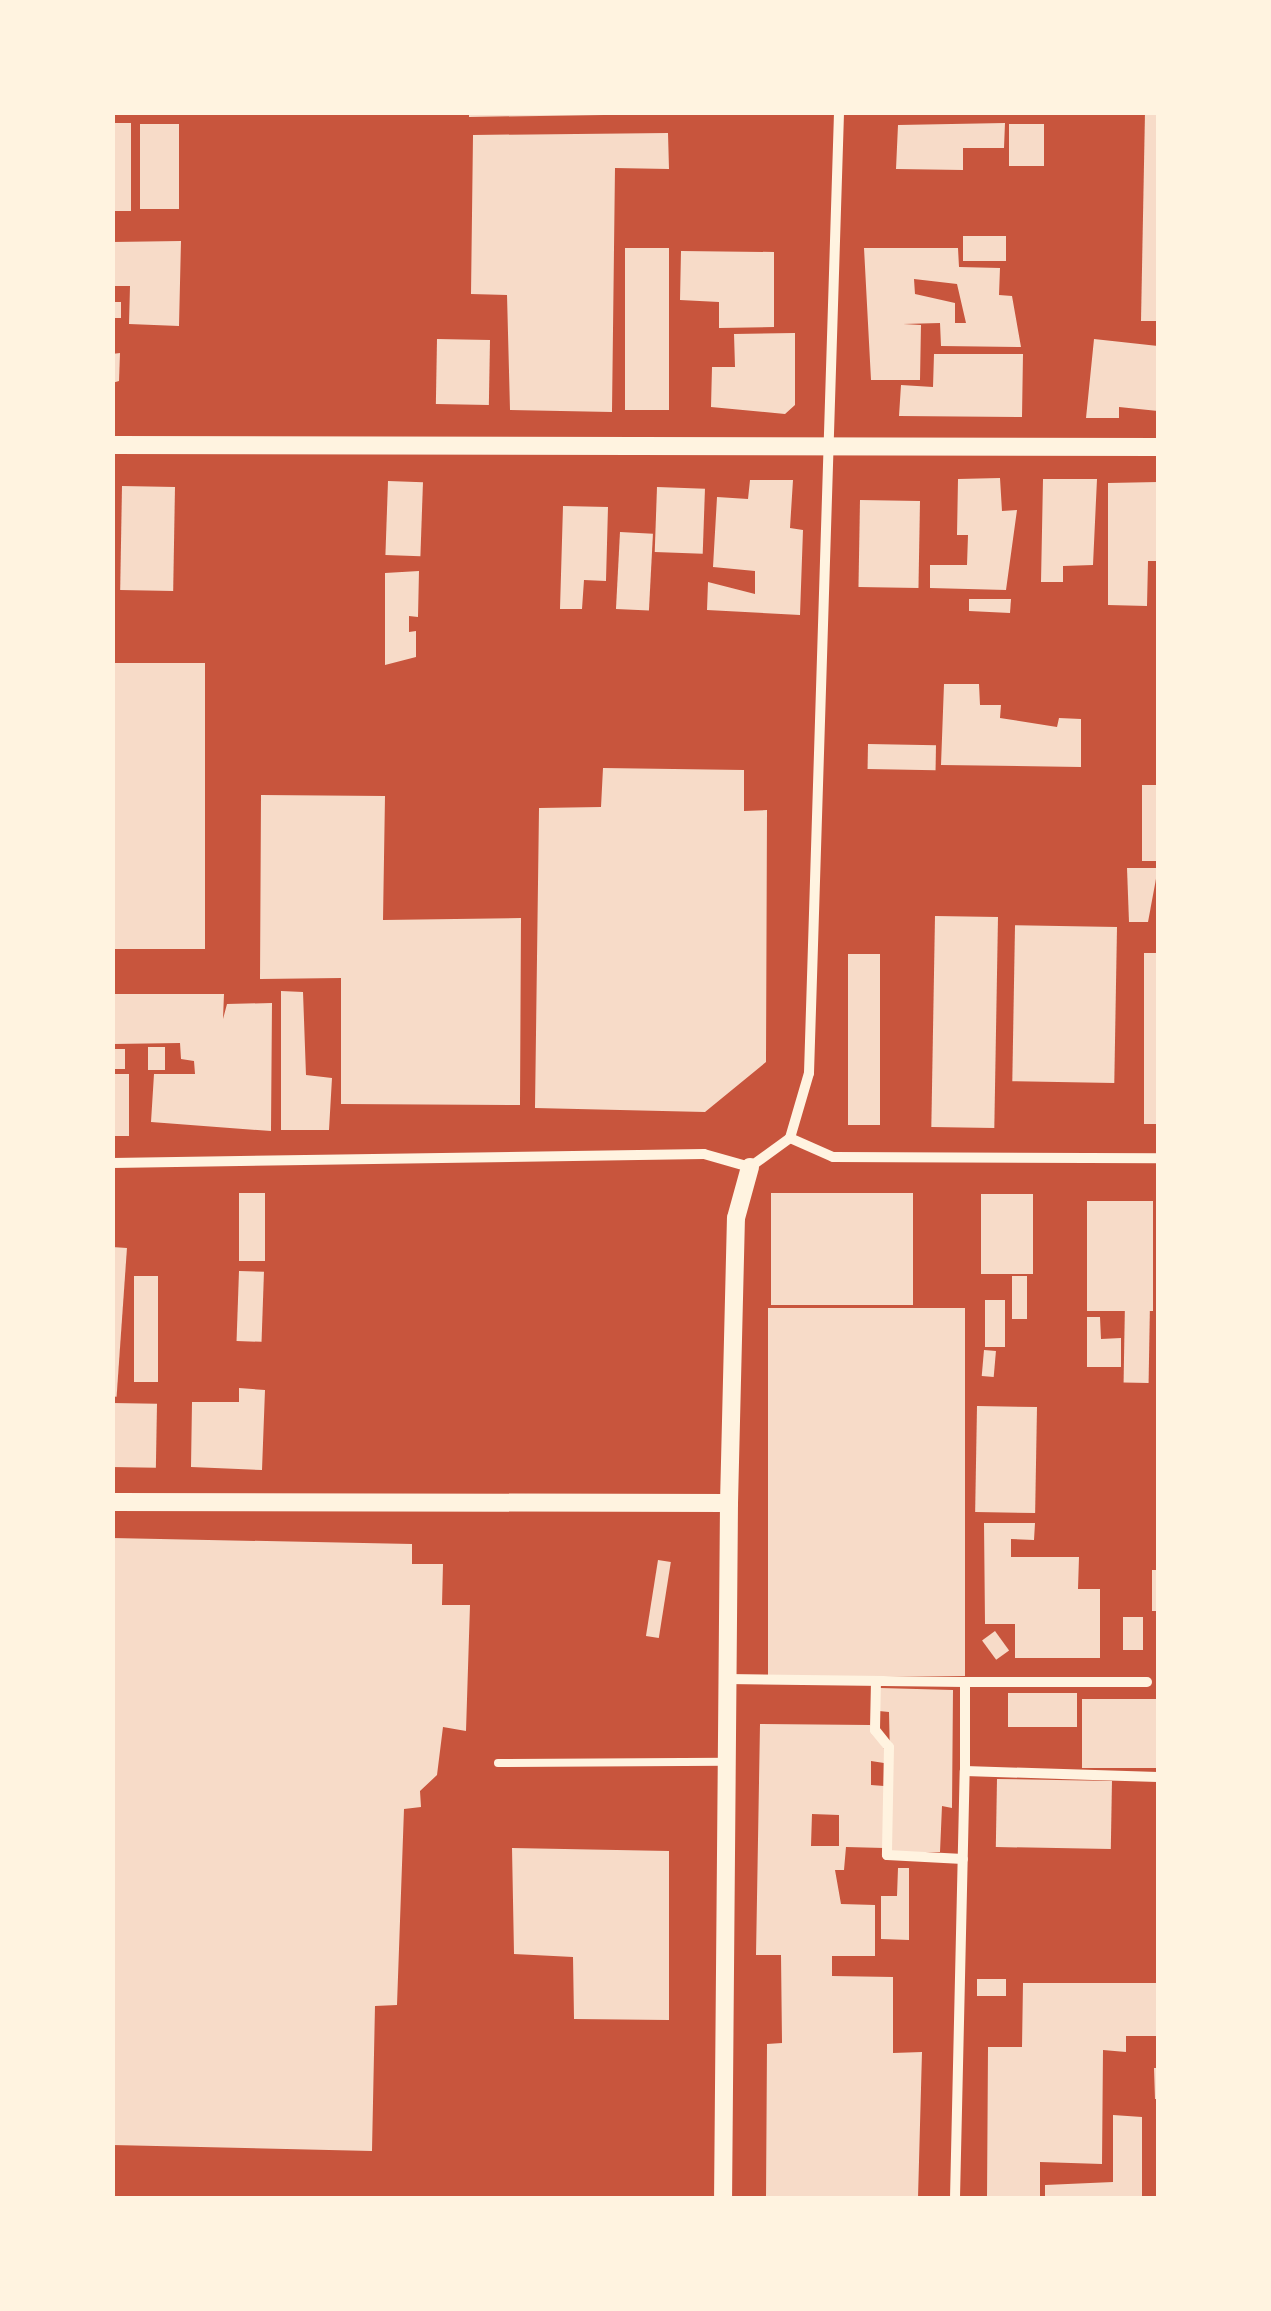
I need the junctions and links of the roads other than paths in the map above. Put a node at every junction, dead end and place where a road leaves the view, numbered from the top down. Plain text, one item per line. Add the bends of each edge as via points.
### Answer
1 (839, 112) edge
2 (112, 445) edge
3 (1158, 447) edge
4 (827, 448) junction
5 (790, 1138) junction
6 (1158, 1158) edge
7 (112, 1162) edge
8 (750, 1167) junction
9 (112, 1502) edge
10 (728, 1504) junction
11 (728, 1679) junction
12 (876, 1681) junction
13 (965, 1682) junction
14 (1147, 1682) dead end
15 (726, 1762) junction
16 (498, 1763) dead end
17 (965, 1771) junction
18 (1158, 1777) edge
19 (963, 1859) junction
20 (724, 2198) edge
21 (955, 2198) edge

1 - 4 street
2 - 4 street
3 - 4 street
4 - 5 street via 809,1073
5 - 6 street via 833,1157
5 - 8 street
7 - 8 street via 704,1154
8 - 10 street via 736,1218
9 - 10 street
10 - 11 street
11 - 12 street
11 - 15 street
12 - 13 street
12 - 19 street via 875,1730 889,1748 887,1855
13 - 14 street
13 - 17 street
15 - 16 lane
15 - 20 street
17 - 18 street
17 - 19 street
19 - 21 street

